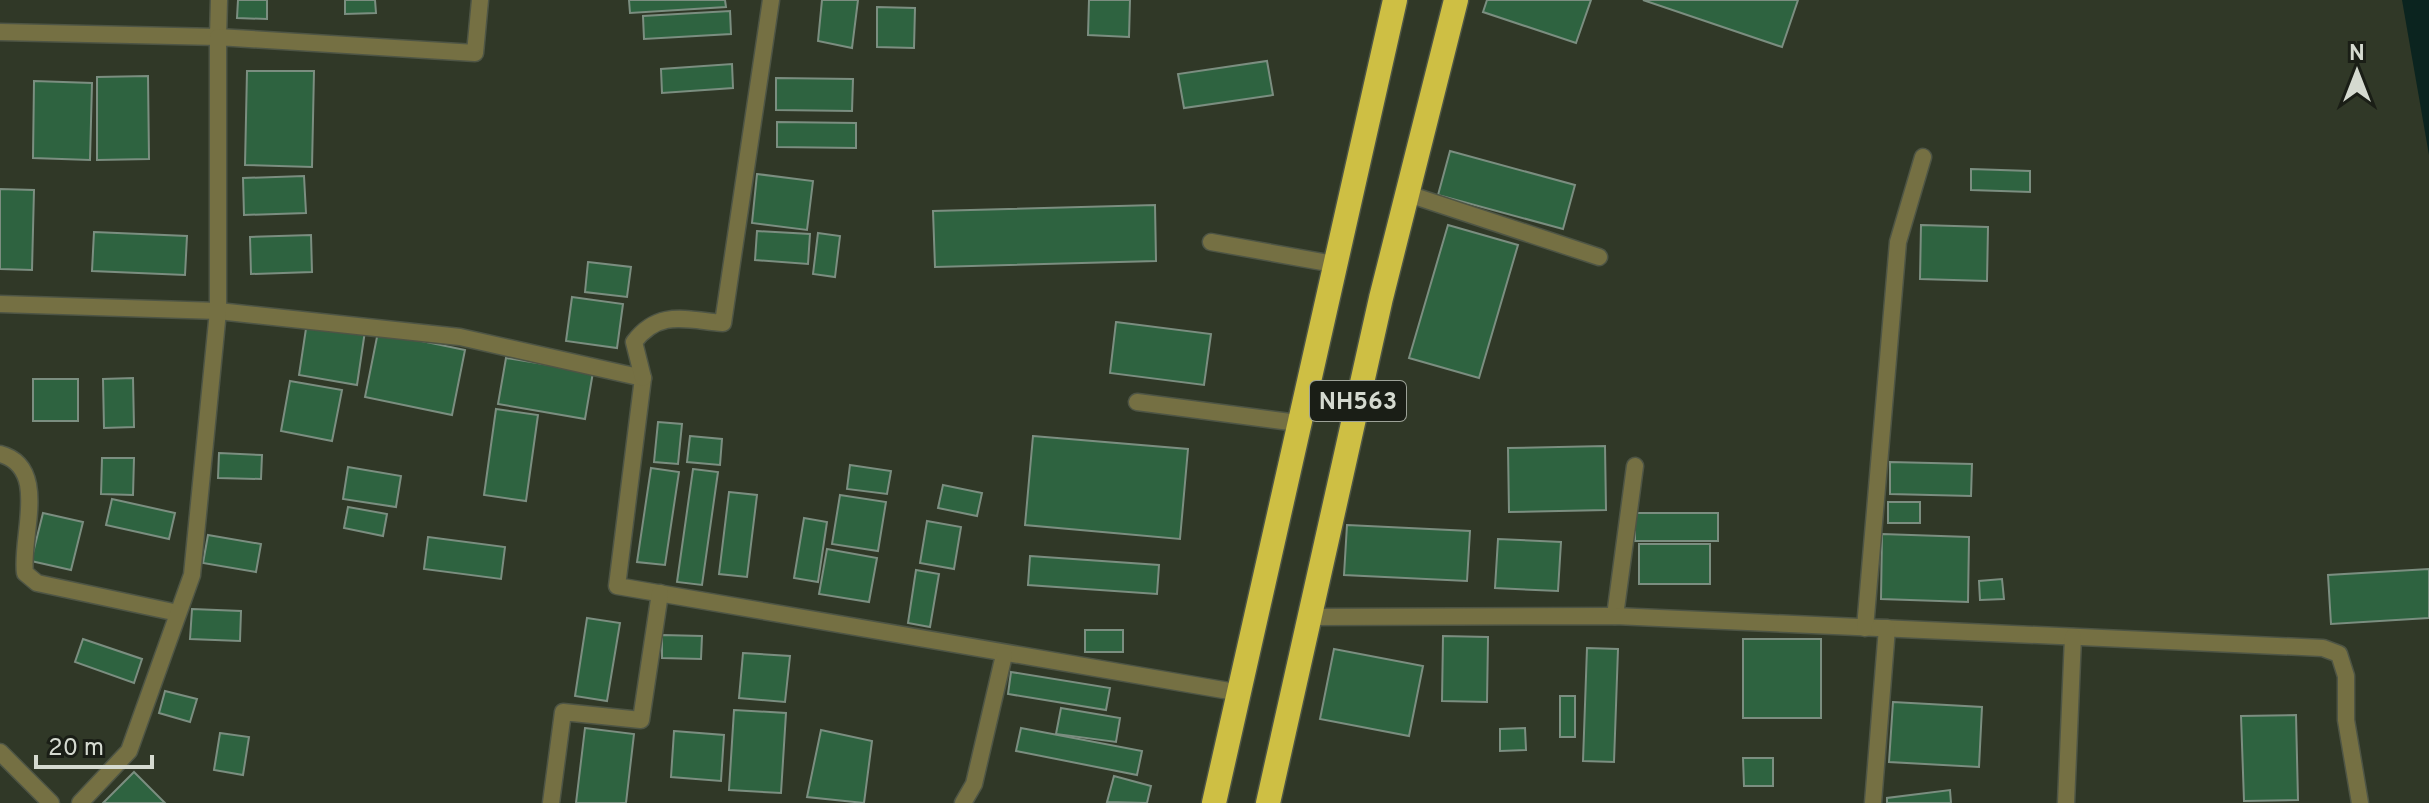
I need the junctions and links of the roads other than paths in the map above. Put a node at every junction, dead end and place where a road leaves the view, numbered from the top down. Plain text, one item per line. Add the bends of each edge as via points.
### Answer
1 (219, 0) edge
2 (480, 0) edge
3 (771, 0) edge
4 (1395, 0) edge
5 (1456, 0) edge
6 (0, 32) edge
7 (218, 37) junction
8 (1923, 157) dead end
9 (1408, 194) junction
10 (1211, 242) dead end
11 (1599, 257) dead end
12 (1334, 264) junction
13 (0, 304) edge
14 (218, 311) junction
15 (643, 378) junction
16 (1137, 402) dead end
17 (1298, 423) junction
18 (0, 454) edge
19 (1635, 466) dead end
20 (660, 593) junction
21 (178, 613) junction
22 (1615, 616) junction
23 (1312, 617) junction
24 (1858, 628) junction
25 (1887, 628) junction
26 (2073, 637) junction
27 (1004, 655) junction
28 (1241, 693) junction
29 (0, 752) edge
30 (51, 803) edge
31 (80, 803) edge
32 (551, 803) edge
33 (963, 803) edge
34 (1214, 803) edge
35 (1268, 803) edge
36 (1873, 803) edge
37 (2066, 803) edge
38 (2360, 803) edge

1 - 7 street
2 - 7 street via 475,53
3 - 15 street via 723,323 660,318 634,342
4 - 12 highway, NH563
5 - 9 highway, NH563
6 - 7 street
7 - 14 street
8 - 24 street via 1898,242
9 - 11 street
9 - 23 highway, NH563
10 - 12 street
12 - 17 highway, NH563
13 - 14 street
14 - 15 street via 460,337
14 - 21 street via 192,575
15 - 20 street via 617,586
16 - 17 street
17 - 28 highway, NH563
18 - 21 street via 13,457 26,475 30,496 22,555 25,573 37,583
19 - 22 street
20 - 27 street
20 - 32 street via 641,720 563,712
21 - 31 street via 129,751
22 - 23 street
22 - 24 street
23 - 35 highway, NH563
24 - 25 street
25 - 26 street
25 - 36 street
26 - 37 street
26 - 38 street via 2323,648 2339,654
27 - 28 street
27 - 33 street via 974,784
28 - 34 highway, NH563
29 - 30 street

